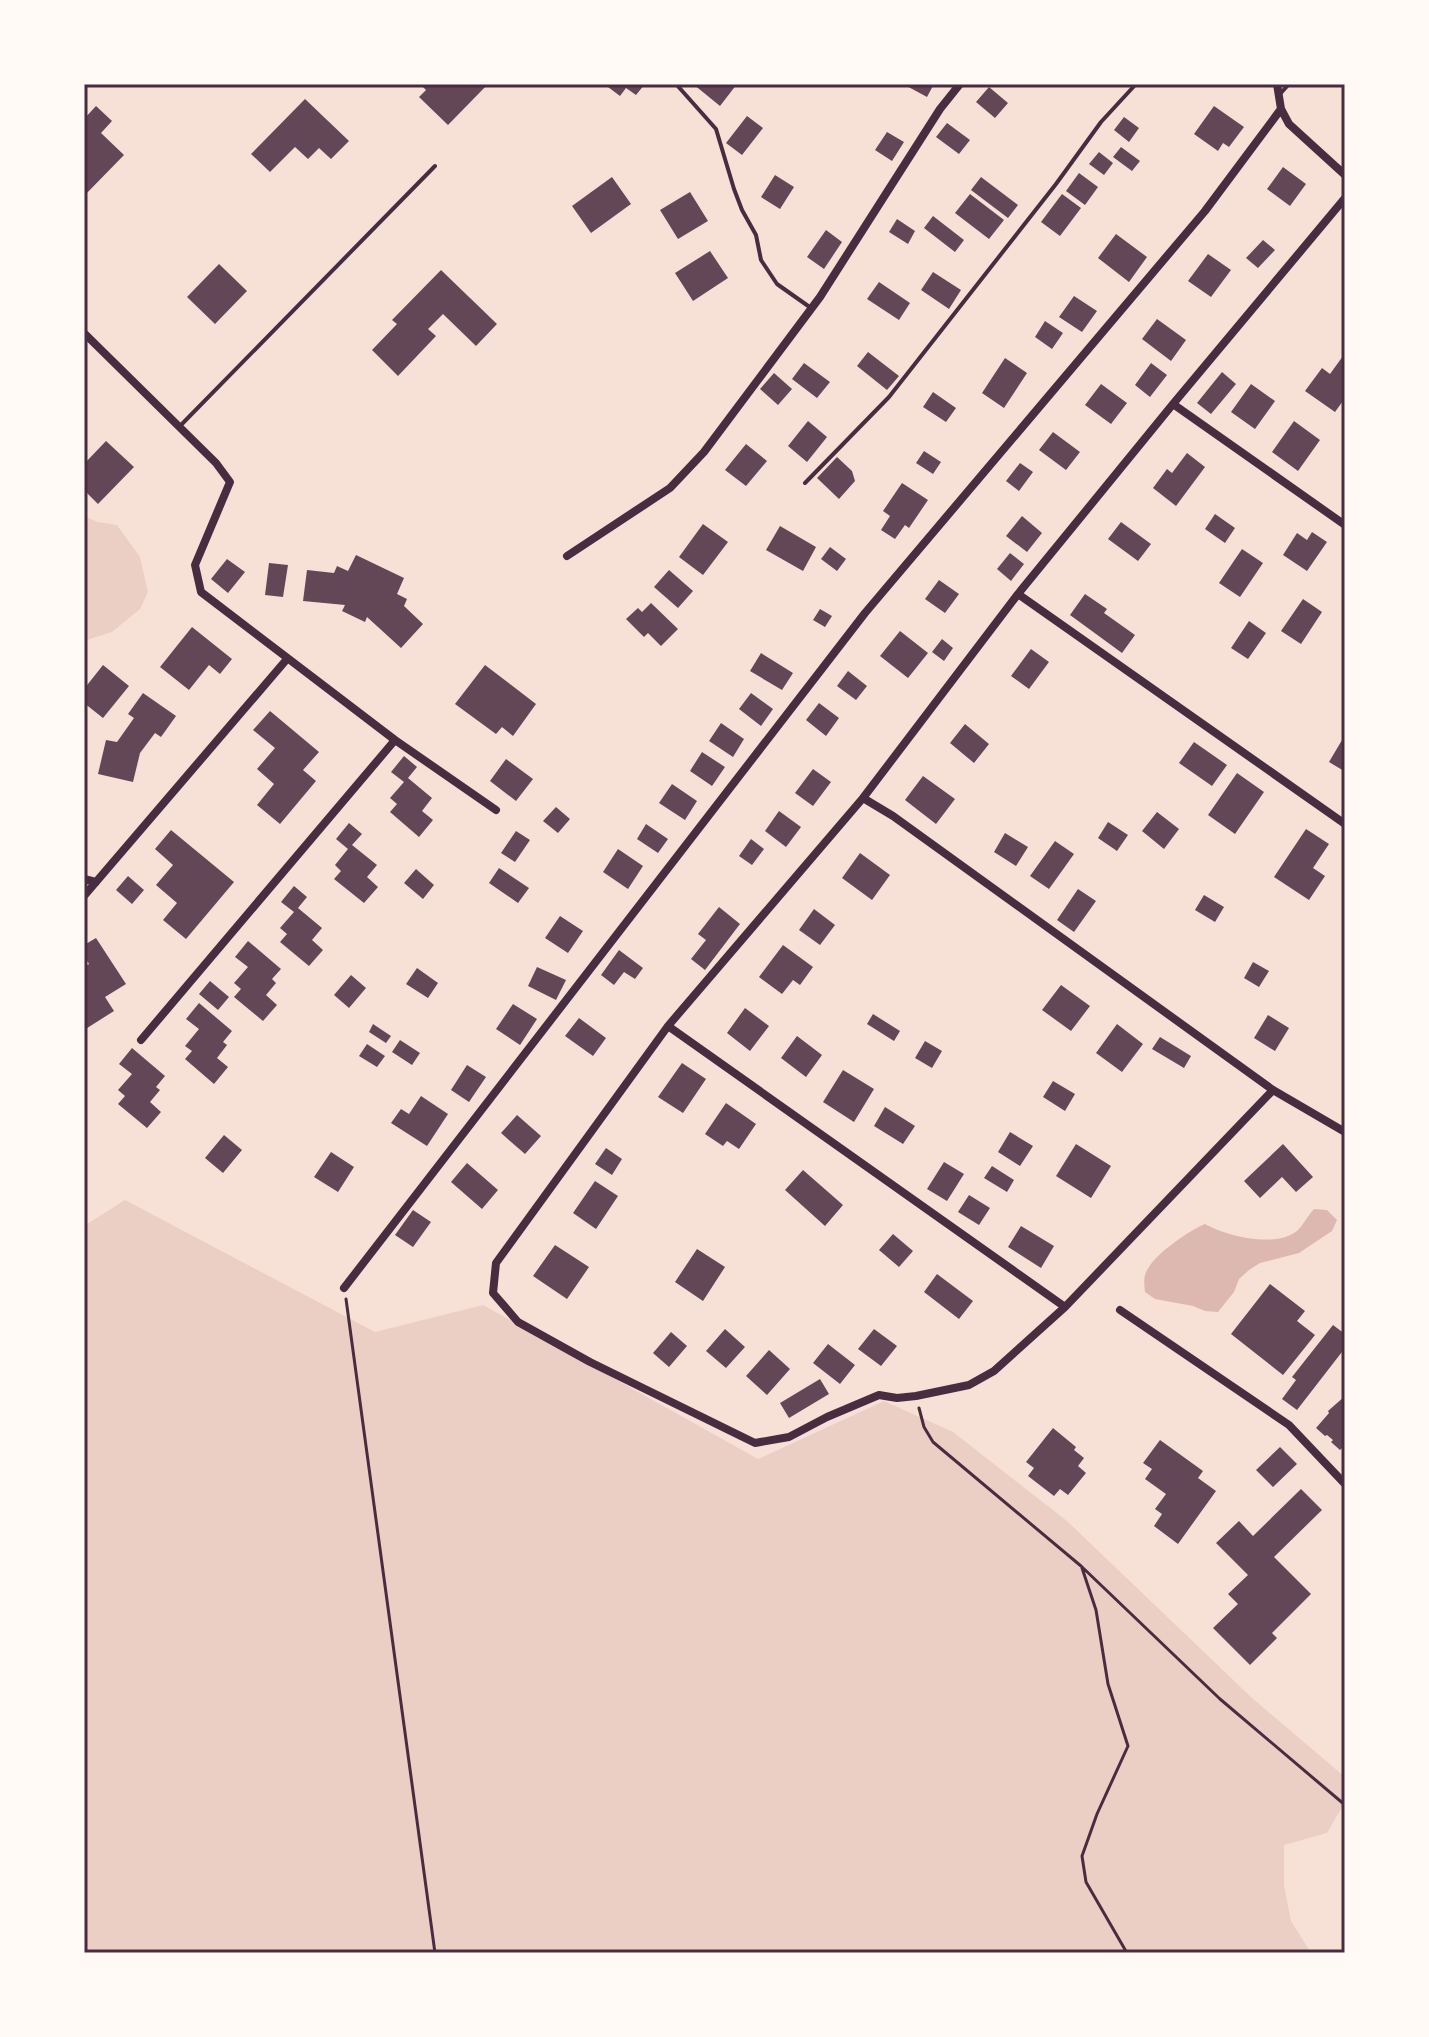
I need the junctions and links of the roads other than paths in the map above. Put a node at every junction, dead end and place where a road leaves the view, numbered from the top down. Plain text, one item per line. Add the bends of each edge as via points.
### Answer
1 (676, 84) edge
2 (960, 84) edge
3 (1136, 84) edge
4 (1277, 84) edge
5 (1289, 84) edge
6 (1280, 95) junction
7 (1281, 109) junction
8 (435, 166) dead end
9 (1345, 175) edge
10 (1345, 198) edge
11 (812, 308) junction
12 (84, 333) edge
13 (1173, 404) junction
14 (178, 427) junction
15 (805, 483) dead end
16 (1345, 525) edge
17 (567, 556) dead end
18 (1018, 594) junction
19 (287, 659) junction
20 (395, 740) junction
21 (863, 798) junction
22 (496, 810) dead end
23 (1345, 824) edge
24 (84, 879) edge
25 (96, 882) junction
26 (84, 896) edge
27 (668, 1026) junction
28 (141, 1040) dead end
29 (1273, 1090) junction
30 (1345, 1132) edge
31 (344, 1288) road end
32 (1065, 1307) junction
33 (1120, 1310) dead end
34 (1345, 1484) edge

1 - 11 lane via 716,129 761,260 777,284
2 - 11 street
3 - 15 lane via 889,397
4 - 6 street
5 - 6 lane
6 - 7 street
7 - 9 street via 1289,124
7 - 31 street via 1205,211 865,613
8 - 14 lane
10 - 13 street
11 - 17 street via 704,452 670,488
12 - 14 street
13 - 16 street
13 - 18 street
14 - 19 street via 230,482 195,565 201,592
18 - 21 street
18 - 23 street
19 - 20 street
19 - 25 street
20 - 22 street
20 - 28 street
21 - 27 street
21 - 29 street
24 - 25 street
25 - 26 street
27 - 32 street
27 - 32 street via 496,1263 493,1293 518,1322 755,1443 789,1437 879,1395 916,1396 969,1385 994,1371
29 - 30 street
29 - 32 street
33 - 34 street via 1289,1425

